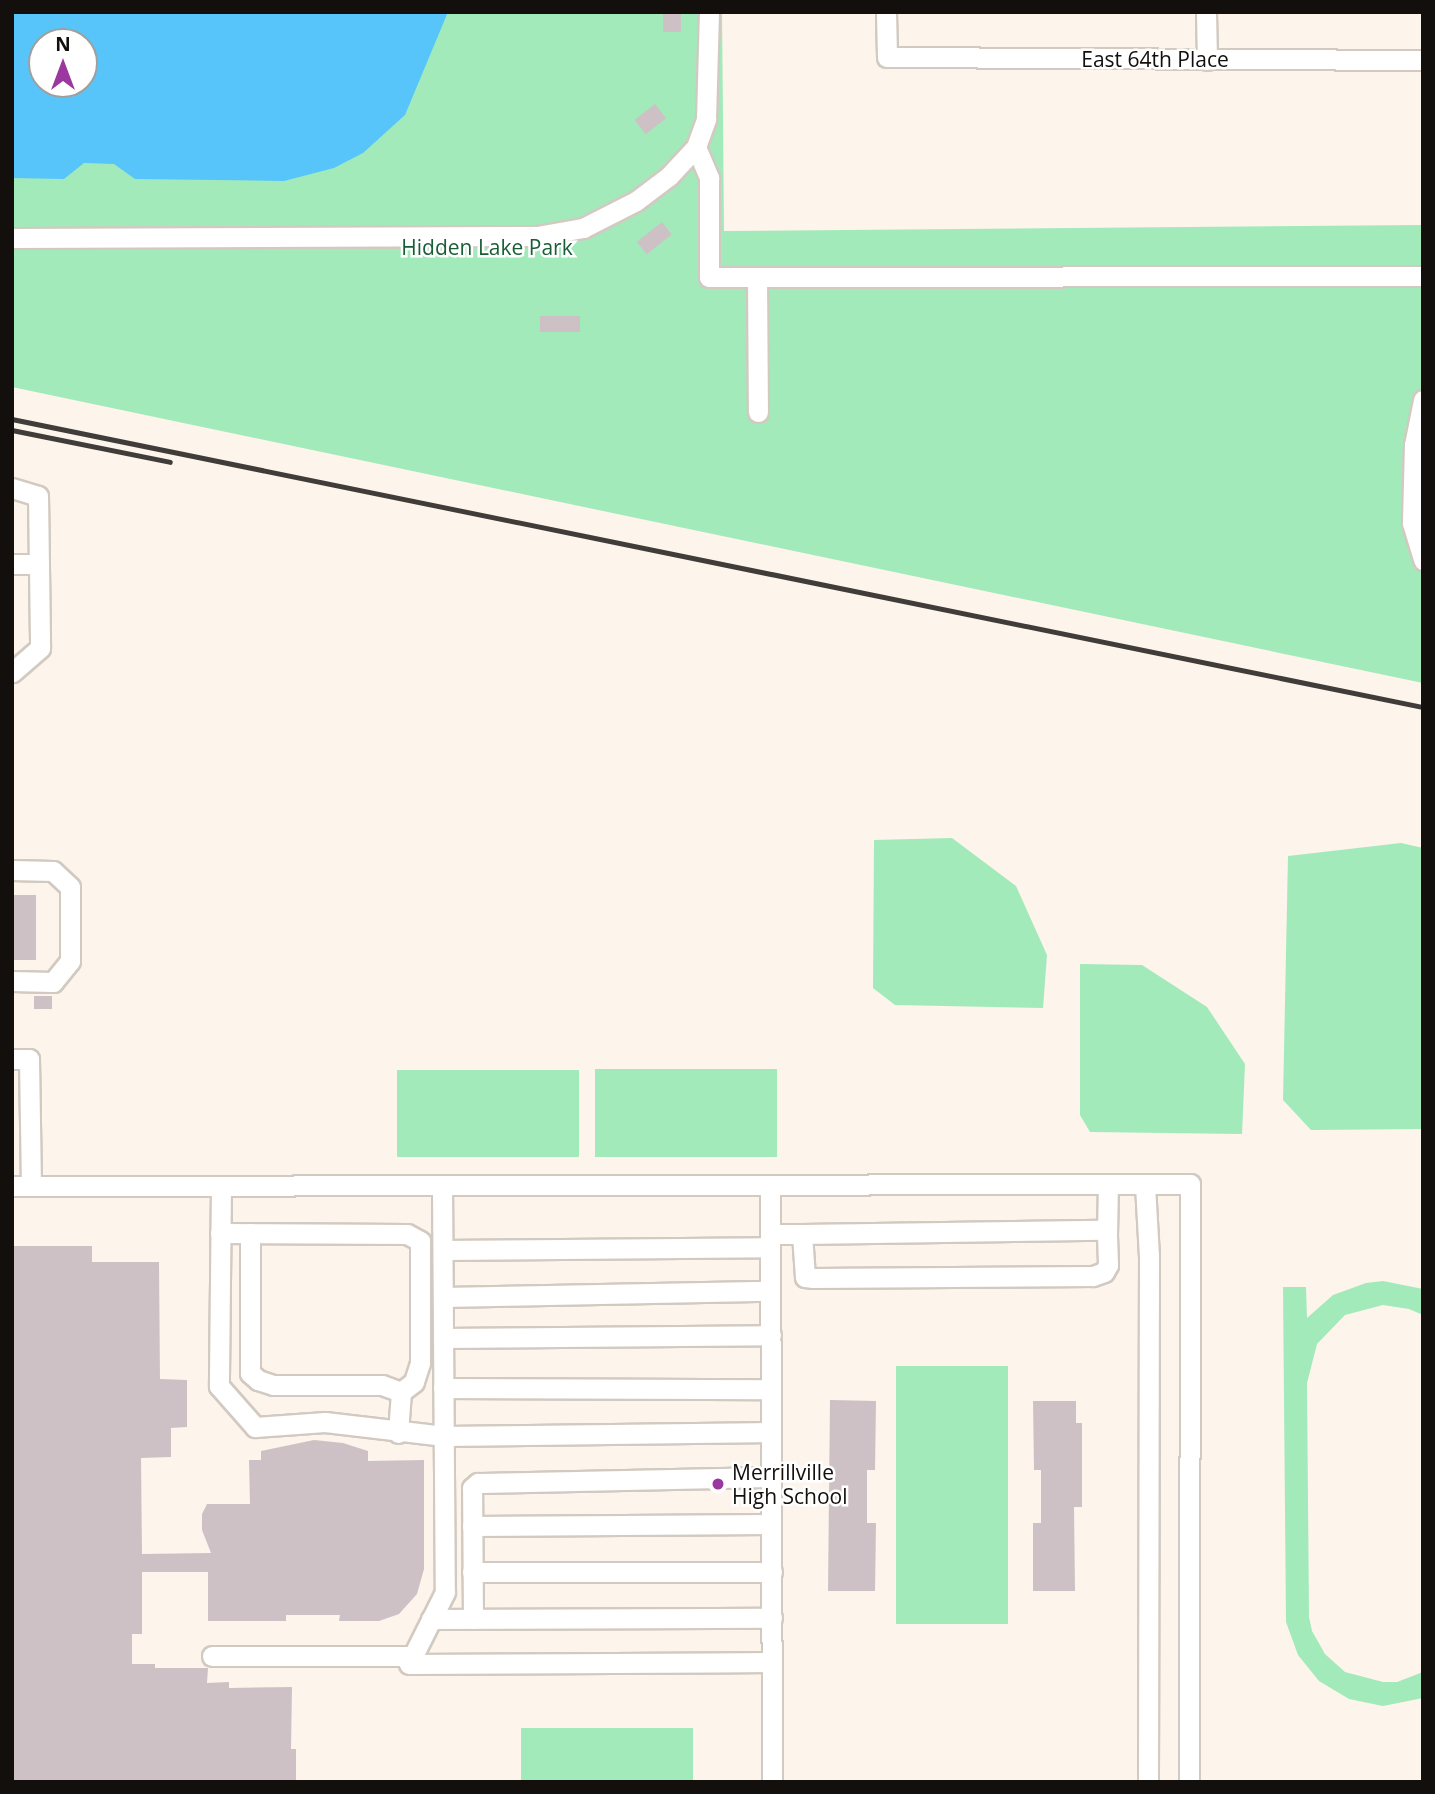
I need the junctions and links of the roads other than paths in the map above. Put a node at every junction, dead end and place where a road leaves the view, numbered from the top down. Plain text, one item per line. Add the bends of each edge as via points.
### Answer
1 (709, 12) edge
2 (886, 12) edge
3 (1206, 12) edge
4 (1207, 60) junction
5 (1423, 60) edge
6 (696, 147) junction
7 (12, 238) edge
8 (757, 276) junction
9 (1423, 276) edge
10 (1423, 400) edge
11 (758, 412) dead end
12 (12, 488) edge
13 (1418, 488) edge
14 (1423, 560) edge
15 (12, 564) edge
16 (38, 564) junction
17 (12, 672) edge
18 (12, 870) edge
19 (12, 981) edge
20 (12, 1059) edge
21 (770, 1185) junction
22 (1108, 1185) junction
23 (1145, 1185) junction
24 (21, 1186) edge
25 (221, 1186) junction
26 (442, 1186) junction
27 (220, 1233) junction
28 (250, 1233) junction
29 (802, 1234) junction
30 (1107, 1235) junction
31 (416, 1236) junction
32 (770, 1240) junction
33 (443, 1242) junction
34 (770, 1291) junction
35 (443, 1297) junction
36 (771, 1335) junction
37 (443, 1339) junction
38 (443, 1388) junction
39 (771, 1389) junction
40 (401, 1392) junction
41 (771, 1432) junction
42 (398, 1433) junction
43 (444, 1436) junction
44 (771, 1477) junction
45 (771, 1524) junction
46 (472, 1526) junction
47 (472, 1572) junction
48 (772, 1572) junction
49 (772, 1618) junction
50 (431, 1619) junction
51 (473, 1619) junction
52 (212, 1656) dead end
53 (413, 1656) junction
54 (772, 1662) junction
55 (772, 1782) edge
56 (1148, 1782) edge
57 (1189, 1782) edge

1 - 6 street via 706,119
2 - 4 street, East 64th Place via 887,57
3 - 4 street
4 - 5 street, East 64th Place
6 - 7 street via 636,201 564,233
6 - 8 street via 709,178 709,276
8 - 9 street
8 - 11 street
10 - 13 street via 1414,446
12 - 16 street via 37,496
13 - 14 street via 1412,523
15 - 16 street
16 - 17 street via 40,648
18 - 19 street via 53,872 70,887 70,961 53,982
20 - 24 street via 29,1059
21 - 22 street
21 - 26 street
21 - 32 street
22 - 23 street
22 - 30 street
23 - 56 street via 1149,1256
23 - 57 street via 1190,1184
24 - 25 street
25 - 26 street
25 - 27 street
26 - 33 street
27 - 28 street
27 - 42 street via 219,1386 255,1427 325,1422
28 - 31 street
28 - 40 street via 250,1373 273,1385 382,1385
29 - 30 street via 1102,1230
29 - 30 street via 805,1277 813,1278 1093,1276 1108,1265
29 - 32 street
31 - 33 street
31 - 40 street via 420,1241 420,1363 414,1382
32 - 33 street
32 - 34 street
33 - 35 street
34 - 35 street
34 - 36 street
35 - 37 street
36 - 37 street
36 - 39 street
37 - 38 street
38 - 39 street
38 - 43 street
39 - 41 street
40 - 42 street
41 - 43 street
41 - 44 street
42 - 43 street
43 - 50 street via 445,1592
44 - 45 street
44 - 46 street via 478,1483 472,1488
45 - 46 street
45 - 48 street
46 - 47 street
47 - 48 street
47 - 51 street
48 - 49 street
49 - 51 street
49 - 54 street
50 - 51 street
50 - 53 street
52 - 53 street
53 - 54 street via 409,1664
54 - 55 street

